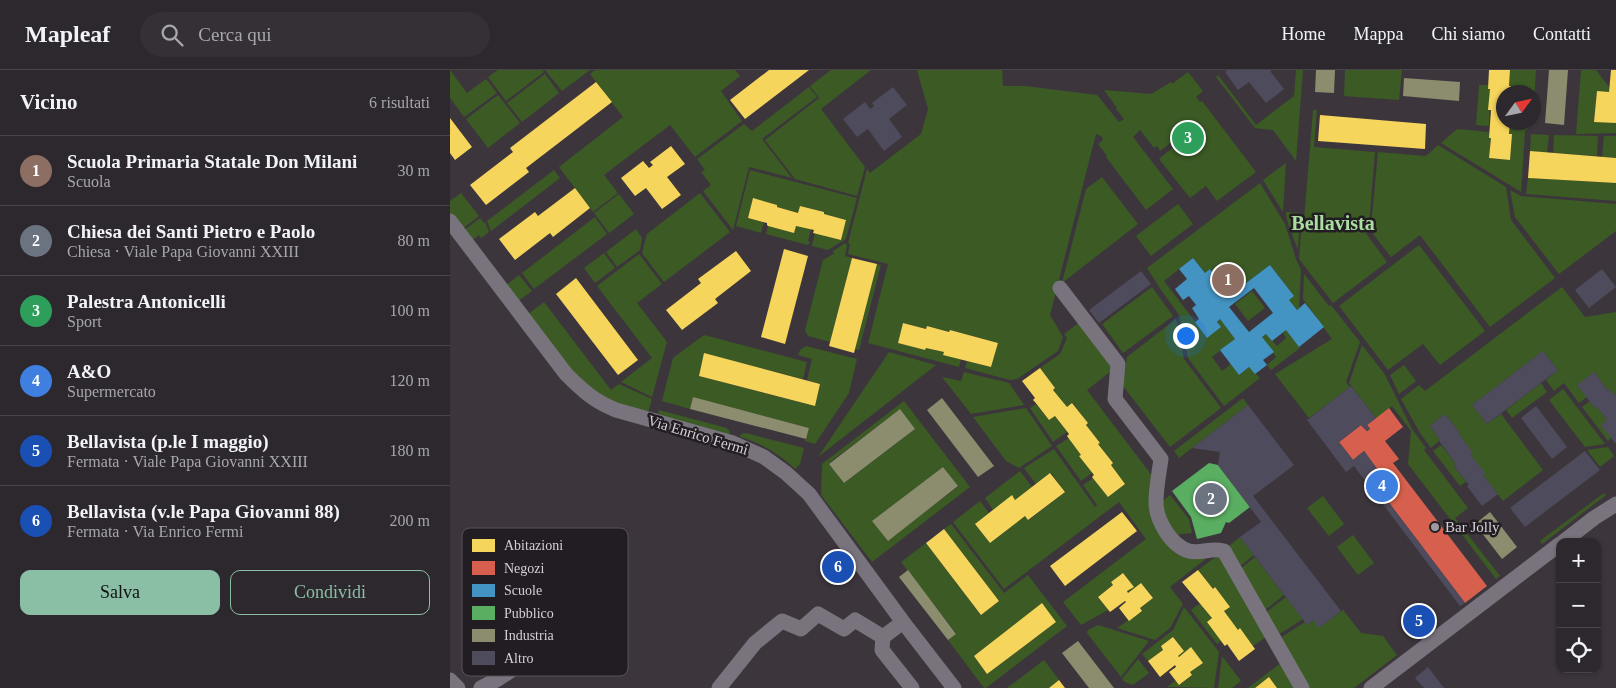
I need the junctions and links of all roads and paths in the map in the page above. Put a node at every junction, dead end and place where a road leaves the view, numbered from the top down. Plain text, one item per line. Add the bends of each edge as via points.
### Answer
1 (450, 221) edge
2 (1060, 288) dead end
3 (1616, 504) edge
4 (1568, 538) edge
5 (1556, 547) edge
6 (903, 622) junction
7 (883, 637) junction
8 (503, 676) edge
9 (450, 680) edge
10 (458, 688) edge
11 (480, 688) edge
12 (719, 688) edge
13 (912, 688) edge
14 (954, 688) edge
15 (1302, 688) edge
16 (1371, 688) edge

1 - 6 street, Via Enrico Fermi via 566,374 584,392 600,404 616,410 733,443 764,457 809,494
2 - 15 street via 1118,364 1115,399 1161,459 1156,504 1169,537 1190,551 1224,551
3 - 4 street
5 - 16 street
6 - 7 street
6 - 14 street, Via Enrico Fermi
7 - 12 street via 855,620 844,629 818,614 801,629 782,622 755,643
7 - 13 street via 882,650
8 - 11 street
9 - 10 street

